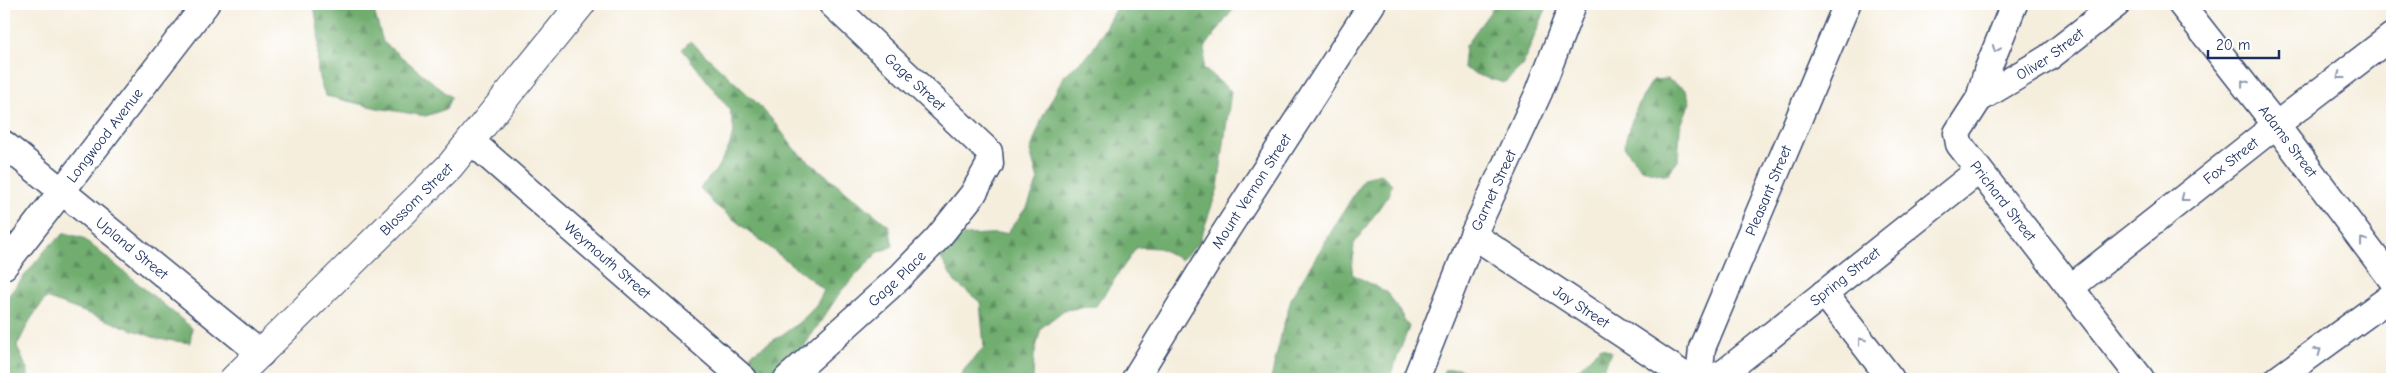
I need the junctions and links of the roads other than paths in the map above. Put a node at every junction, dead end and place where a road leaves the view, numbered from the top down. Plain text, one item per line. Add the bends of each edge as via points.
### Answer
1 (206, 4) edge
2 (581, 4) edge
3 (832, 4) edge
4 (1372, 4) edge
5 (1573, 4) edge
6 (1847, 4) edge
7 (2014, 4) edge
8 (2117, 4) edge
9 (2181, 4) edge
10 (2392, 36) edge
11 (1979, 99) junction
12 (2276, 125) junction
13 (472, 141) junction
14 (4, 144) edge
15 (990, 164) joint
16 (1978, 171) junction
17 (61, 190) junction
18 (1473, 235) junction
19 (4, 266) edge
20 (2392, 280) edge
21 (2070, 288) junction
22 (1824, 293) junction
23 (2392, 296) edge
24 (261, 354) junction
25 (234, 379) edge
26 (744, 379) edge
27 (787, 379) edge
28 (1135, 379) edge
29 (1416, 379) edge
30 (1690, 379) edge
31 (1699, 379) edge
32 (1711, 379) edge
33 (1891, 379) edge
34 (2141, 379) edge
35 (2278, 379) edge

1 - 17 street, Longwood Avenue
2 - 13 street, Blossom Street
3 - 15 street, Gage Street via 989,152
4 - 28 street, Mount Vernon Street
5 - 18 street, Garnet Street via 1539,92
6 - 31 street, Pleasant Street via 1702,348
7 -> 11 street, Prichard Street
8 - 11 street, Oliver Street via 2048,58
12 -> 9 street, Adams Street
10 -> 12 street, Fox Street
11 - 16 street, Prichard Street via 1957,133 1959,144
20 -> 12 street, Adams Street
12 -> 21 street, Fox Street
13 - 24 street, Blossom Street via 436,182
13 - 26 street, Weymouth Street
14 - 17 street, Upland Street
15 - 27 street, Gage Place via 973,194 938,239
16 - 21 street, Prichard Street
16 - 22 street, Spring Street
17 - 19 street, Longwood Avenue
17 - 24 street, Upland Street
18 - 29 street, Garnet Street
18 - 30 street, Jay Street
21 - 34 street, Prichard Street
22 - 32 street, Spring Street via 1725,372
33 -> 22 street
35 -> 23 street
24 - 25 street, Blossom Street

